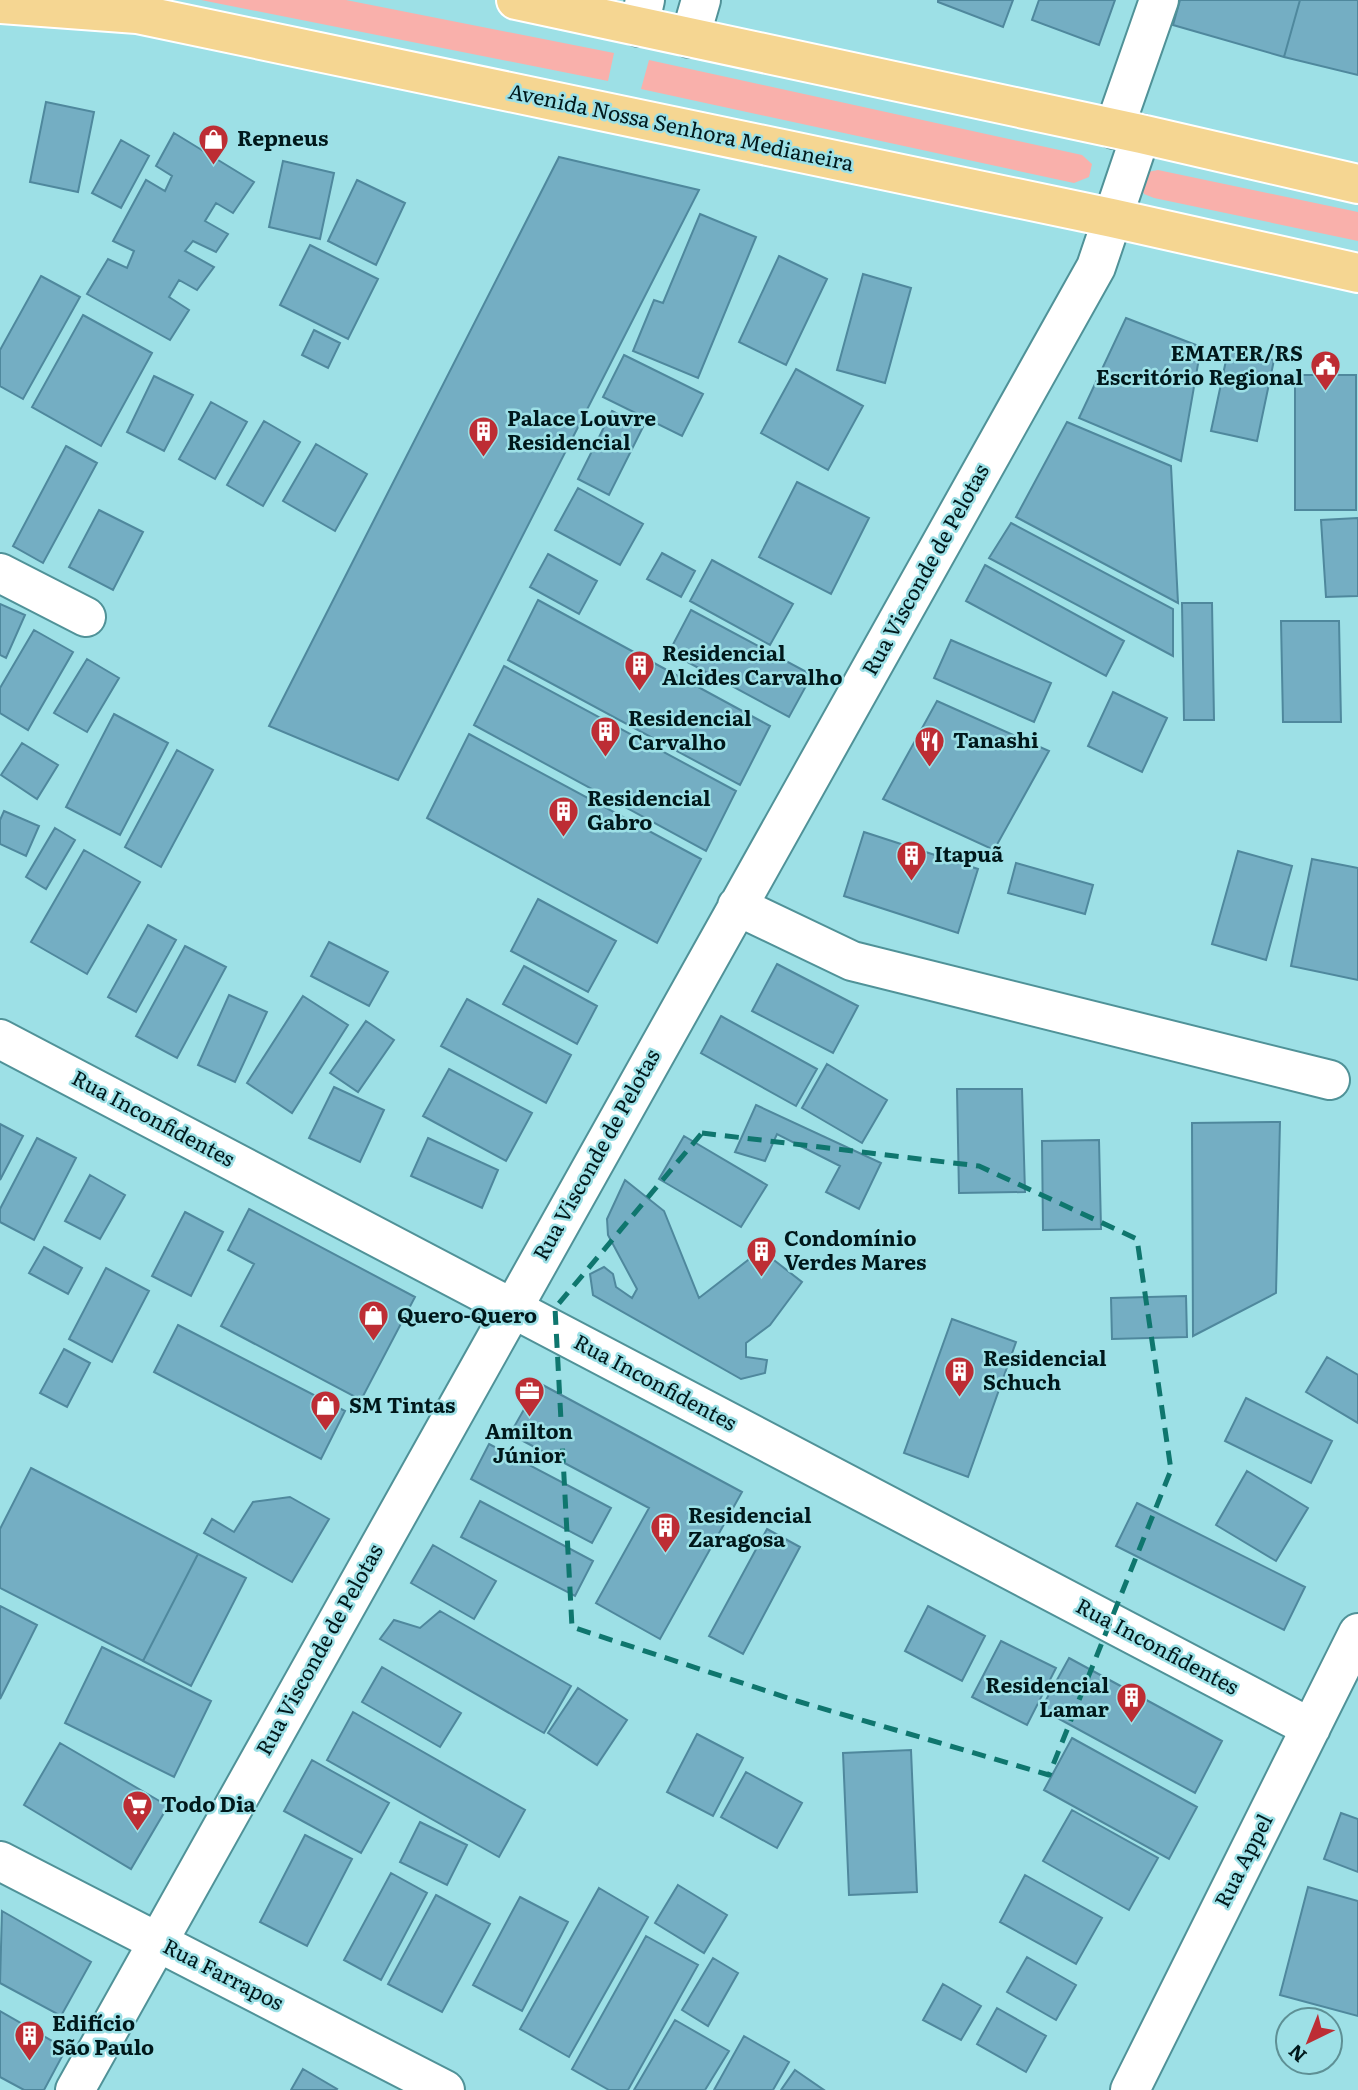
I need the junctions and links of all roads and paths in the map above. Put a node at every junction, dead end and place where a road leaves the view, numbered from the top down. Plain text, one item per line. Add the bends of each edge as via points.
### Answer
1 (516, 0) edge
2 (701, 0) edge
3 (1159, 0) edge
4 (0, 4) edge
5 (137, 7) edge
6 (642, 13) edge
7 (690, 38) junction
8 (1127, 132) junction
9 (1358, 184) edge
10 (1112, 218) junction
11 (1358, 273) edge
12 (0, 573) edge
13 (86, 617) dead end
14 (737, 906) junction
15 (0, 1038) edge
16 (1330, 1080) dead end
17 (511, 1308) junction
18 (1358, 1633) edge
19 (1311, 1728) junction
20 (0, 1861) edge
21 (158, 1942) junction
22 (75, 2090) edge
23 (445, 2090) edge
24 (1129, 2090) edge

1 - 6 main road
2 - 7 street
3 - 8 street, Rua Visconde de Pelotas
4 - 5 main road, Avenida Nossa Senhora Medianeira
5 - 10 main road, Avenida Nossa Senhora Medianeira
6 - 7 main road
7 - 8 main road
8 - 9 main road
8 - 10 street, Rua Visconde de Pelotas
10 - 11 main road, Avenida Nossa Senhora Medianeira
10 - 14 street, Rua Visconde de Pelotas via 1096,267
12 - 13 street
14 - 16 street via 852,961
14 - 17 street, Rua Visconde de Pelotas
15 - 17 street, Rua Inconfidentes
17 - 19 street, Rua Inconfidentes
17 - 21 street, Rua Visconde de Pelotas
18 - 19 street, Rua Appel
19 - 24 street, Rua Appel
20 - 21 street, Rua Farrapos
21 - 22 street, Rua Visconde de Pelotas
21 - 23 street, Rua Farrapos

